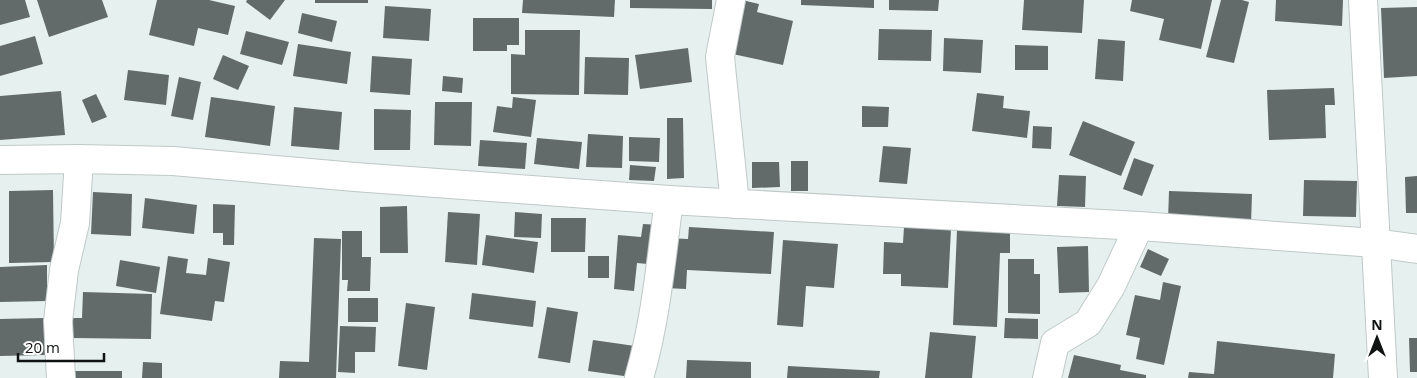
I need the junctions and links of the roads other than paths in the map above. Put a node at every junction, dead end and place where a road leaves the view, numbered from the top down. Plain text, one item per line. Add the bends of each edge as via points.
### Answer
1 (731, 0) edge
2 (1362, 0) edge
3 (79, 159) junction
4 (0, 160) edge
5 (669, 200) junction
6 (735, 204) junction
7 (1139, 226) junction
8 (1376, 242) junction
9 (1417, 249) edge
10 (61, 378) edge
11 (639, 378) edge
12 (1047, 378) edge
13 (1383, 378) edge

1 - 6 street via 720,57
2 - 8 street
3 - 4 street
3 - 5 street via 173,161
3 - 10 street via 74,223 58,321
5 - 6 street
5 - 11 street via 658,287
6 - 7 street
7 - 8 street
7 - 12 street via 1111,286 1088,323 1055,343
8 - 9 street
8 - 13 street

